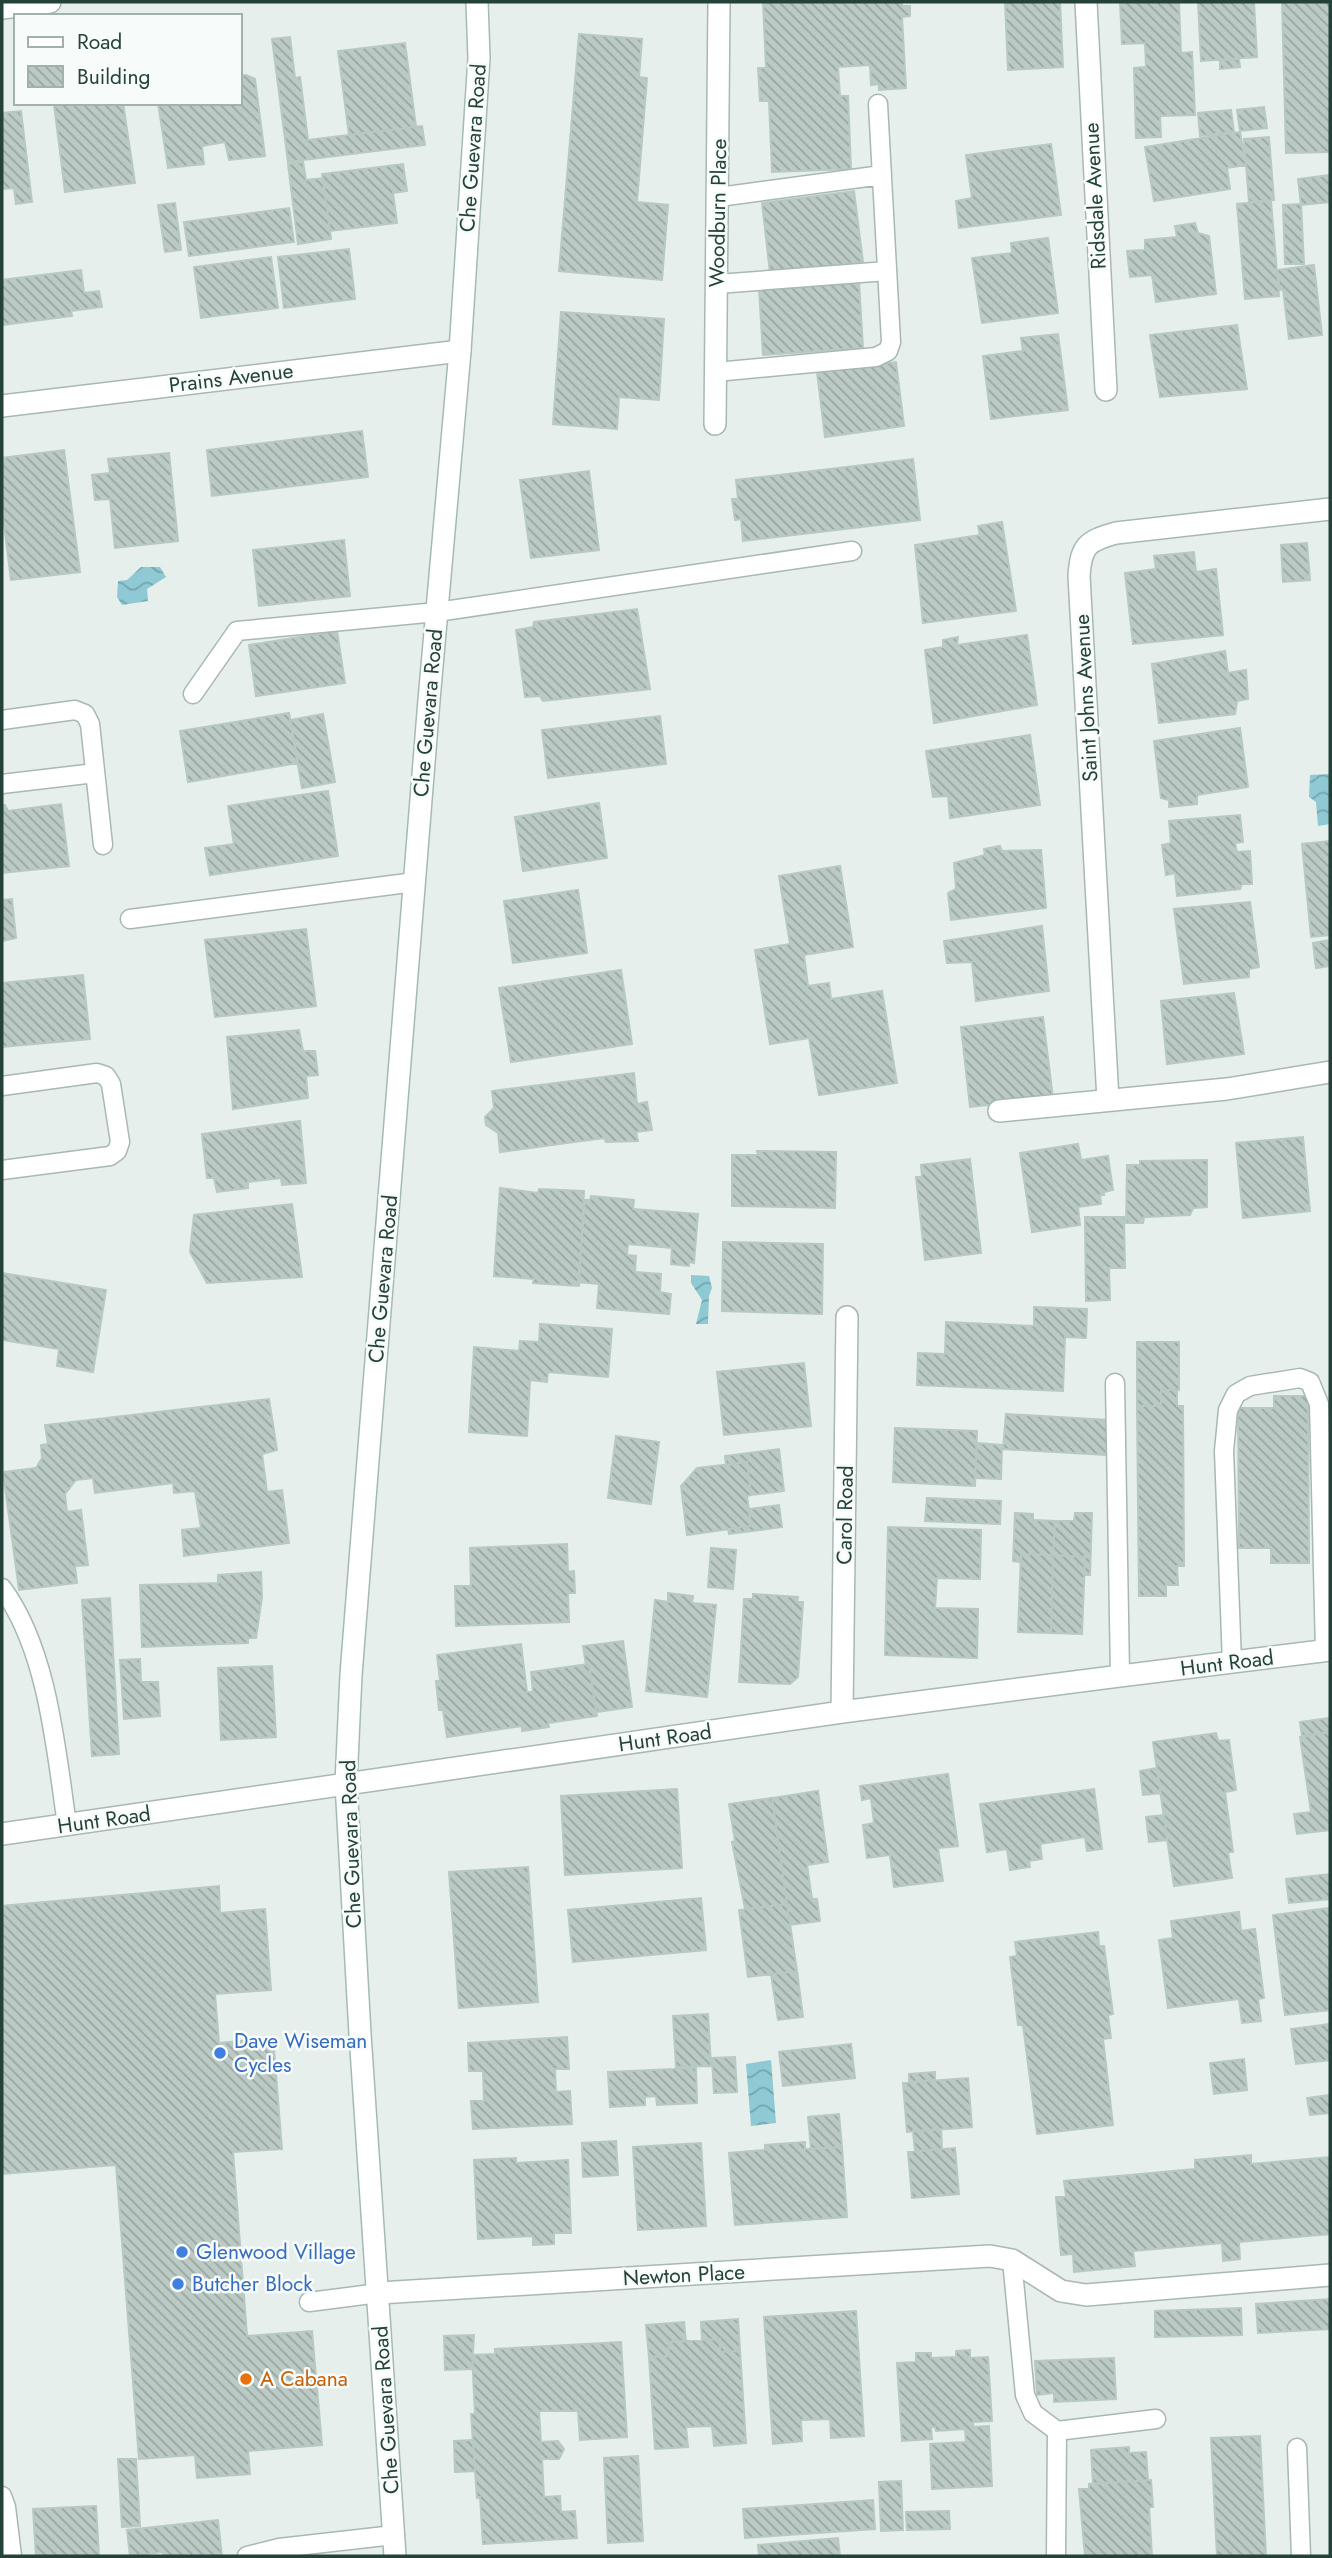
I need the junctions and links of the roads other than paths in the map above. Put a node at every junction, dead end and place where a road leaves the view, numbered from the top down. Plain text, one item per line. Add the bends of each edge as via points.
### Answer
1 (50, 2) edge
2 (477, 2) edge
3 (719, 2) edge
4 (1086, 2) edge
5 (2, 8) edge
6 (878, 104) dead end
7 (882, 175) junction
8 (719, 197) junction
9 (887, 271) junction
10 (717, 284) junction
11 (460, 351) junction
12 (716, 372) junction
13 (1106, 390) dead end
14 (2, 405) edge
15 (715, 424) dead end
16 (1330, 509) edge
17 (852, 551) dead end
18 (437, 612) junction
19 (193, 694) dead end
20 (2, 720) edge
21 (95, 773) junction
22 (2, 784) edge
23 (103, 845) dead end
24 (415, 882) junction
25 (130, 919) dead end
26 (1330, 1072) edge
27 (2, 1086) edge
28 (1108, 1100) junction
29 (999, 1111) dead end
30 (2, 1170) edge
31 (847, 1317) dead end
32 (1115, 1383) dead end
33 (2, 1588) edge
34 (1327, 1651) edge
35 (1232, 1663) junction
36 (1120, 1675) junction
37 (842, 1712) junction
38 (346, 1783) junction
39 (67, 1825) junction
40 (2, 1834) edge
41 (1012, 2260) junction
42 (1330, 2275) edge
43 (379, 2293) junction
44 (309, 2302) dead end
45 (1156, 2419) dead end
46 (1057, 2431) junction
47 (1297, 2448) dead end
48 (2, 2496) edge
49 (394, 2546) edge
50 (12, 2556) edge
51 (247, 2556) edge
52 (1056, 2556) edge
53 (1301, 2556) edge

1 - 5 street
2 - 11 street, Che Guevara Road via 479,58
3 - 8 street, Woodburn Place
4 - 13 street, Ridsdale Avenue
6 - 7 lane
7 - 8 lane
7 - 9 lane
8 - 10 street, Woodburn Place
9 - 10 lane
9 - 12 lane via 888,351 876,357
10 - 12 street, Woodburn Place
11 - 14 street, Prains Avenue
11 - 18 street, Che Guevara Road
12 - 15 street, Woodburn Place
16 - 28 street, Saint Johns Avenue via 1116,533 1088,544 1080,557
17 - 18 lane
18 - 19 lane via 237,631
18 - 24 street, Che Guevara Road
20 - 21 lane via 75,710 85,714
21 - 22 lane
21 - 23 lane
24 - 25 lane
24 - 38 street, Che Guevara Road via 363,1515
26 - 28 street via 1227,1089
27 - 30 lane via 97,1073 106,1076 120,1142 110,1156
28 - 29 street
31 - 37 street, Carol Road
32 - 36 lane
33 - 39 lane via 21,1621 47,1696
34 - 35 street, Hunt Road
34 - 35 lane via 1320,1404 1310,1382 1300,1378 1250,1386 1236,1394 1228,1410 1224,1451
35 - 36 street, Hunt Road
36 - 37 street, Hunt Road
37 - 38 street, Hunt Road
38 - 39 street, Hunt Road
38 - 43 street, Che Guevara Road
39 - 40 street, Hunt Road
41 - 42 street via 1061,2291 1086,2295
41 - 43 street, Newton Place via 990,2256
41 - 46 lane via 1025,2395 1033,2413
43 - 44 lane
43 - 49 street, Che Guevara Road
45 - 46 lane
46 - 52 lane
47 - 53 lane
48 - 50 lane
49 - 51 lane via 279,2548

